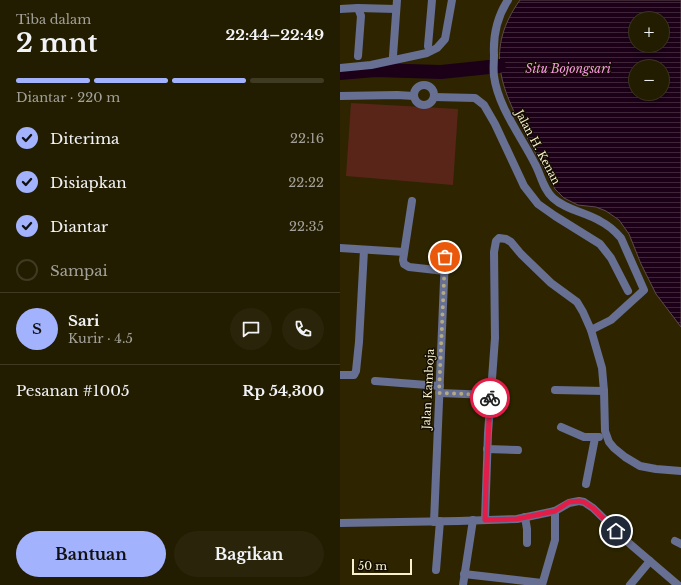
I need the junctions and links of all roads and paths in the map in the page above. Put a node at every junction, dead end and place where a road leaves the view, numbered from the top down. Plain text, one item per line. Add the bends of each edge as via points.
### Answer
1 (397, 0) edge
2 (432, 0) edge
3 (452, 0) edge
4 (508, 0) edge
5 (358, 8) junction
6 (340, 9) edge
7 (396, 9) junction
8 (428, 46) dead end
9 (358, 56) dead end
10 (393, 56) dead end
11 (340, 68) edge
12 (340, 96) edge
13 (414, 96) junction
14 (434, 97) junction
15 (412, 201) dead end
16 (340, 248) edge
17 (364, 250) junction
18 (404, 252) junction
19 (445, 257) dead end
20 (445, 272) junction
21 (628, 291) dead end
22 (591, 330) junction
23 (340, 375) edge
24 (374, 381) dead end
25 (439, 390) junction
26 (555, 390) dead end
27 (604, 391) junction
28 (490, 395) junction
29 (561, 427) dead end
30 (606, 436) junction
31 (595, 438) junction
32 (487, 450) junction
33 (518, 450) dead end
34 (681, 471) edge
35 (586, 484) dead end
36 (555, 511) junction
37 (525, 517) junction
38 (473, 520) junction
39 (485, 520) junction
40 (437, 522) junction
41 (340, 523) edge
42 (527, 543) dead end
43 (650, 561) junction
44 (436, 570) dead end
45 (464, 574) junction
46 (542, 584) edge
47 (463, 585) edge
48 (630, 585) edge
49 (678, 585) edge

1 - 7 street
2 - 8 street
3 - 11 street via 444,39 437,48 427,53 371,65
4 - 22 street, Jalan H. Kenan via 495,29 494,48 494,76 506,111 542,182 554,198 599,220 616,232 644,290 611,320
5 - 6 street
5 - 7 street
5 - 9 street via 362,16
7 - 10 street
12 - 13 street
13 - 14 street via 417,103 424,106
13 - 14 street via 416,88 426,85 431,88
14 - 21 street via 475,98 484,105 524,186 538,204 600,244 611,258
15 - 18 street
16 - 17 street
17 - 18 street
17 - 23 street via 356,371 352,376
18 - 20 street via 403,260 406,266
19 - 20 street, Jalan Kamboja
20 - 25 street, Jalan Kamboja
22 - 27 street via 602,368
22 - 28 street via 577,302 546,278 509,240 497,239 494,252 495,327
24 - 25 street
25 - 28 street
25 - 40 street, Jalan Kamboja
26 - 27 street
27 - 30 street
28 - 32 street
29 - 31 street via 584,437
30 - 31 street
30 - 34 street via 614,448 634,463 648,468
31 - 35 street
32 - 33 street
32 - 39 street
36 - 37 street
36 - 43 street via 573,501 584,502
36 - 46 street via 555,540
37 - 39 street
37 - 42 street
38 - 39 street
38 - 40 street
38 - 45 street
40 - 41 street
40 - 44 street, Jalan Kamboja
43 - 48 street
43 - 49 street
45 - 46 street
45 - 47 street

